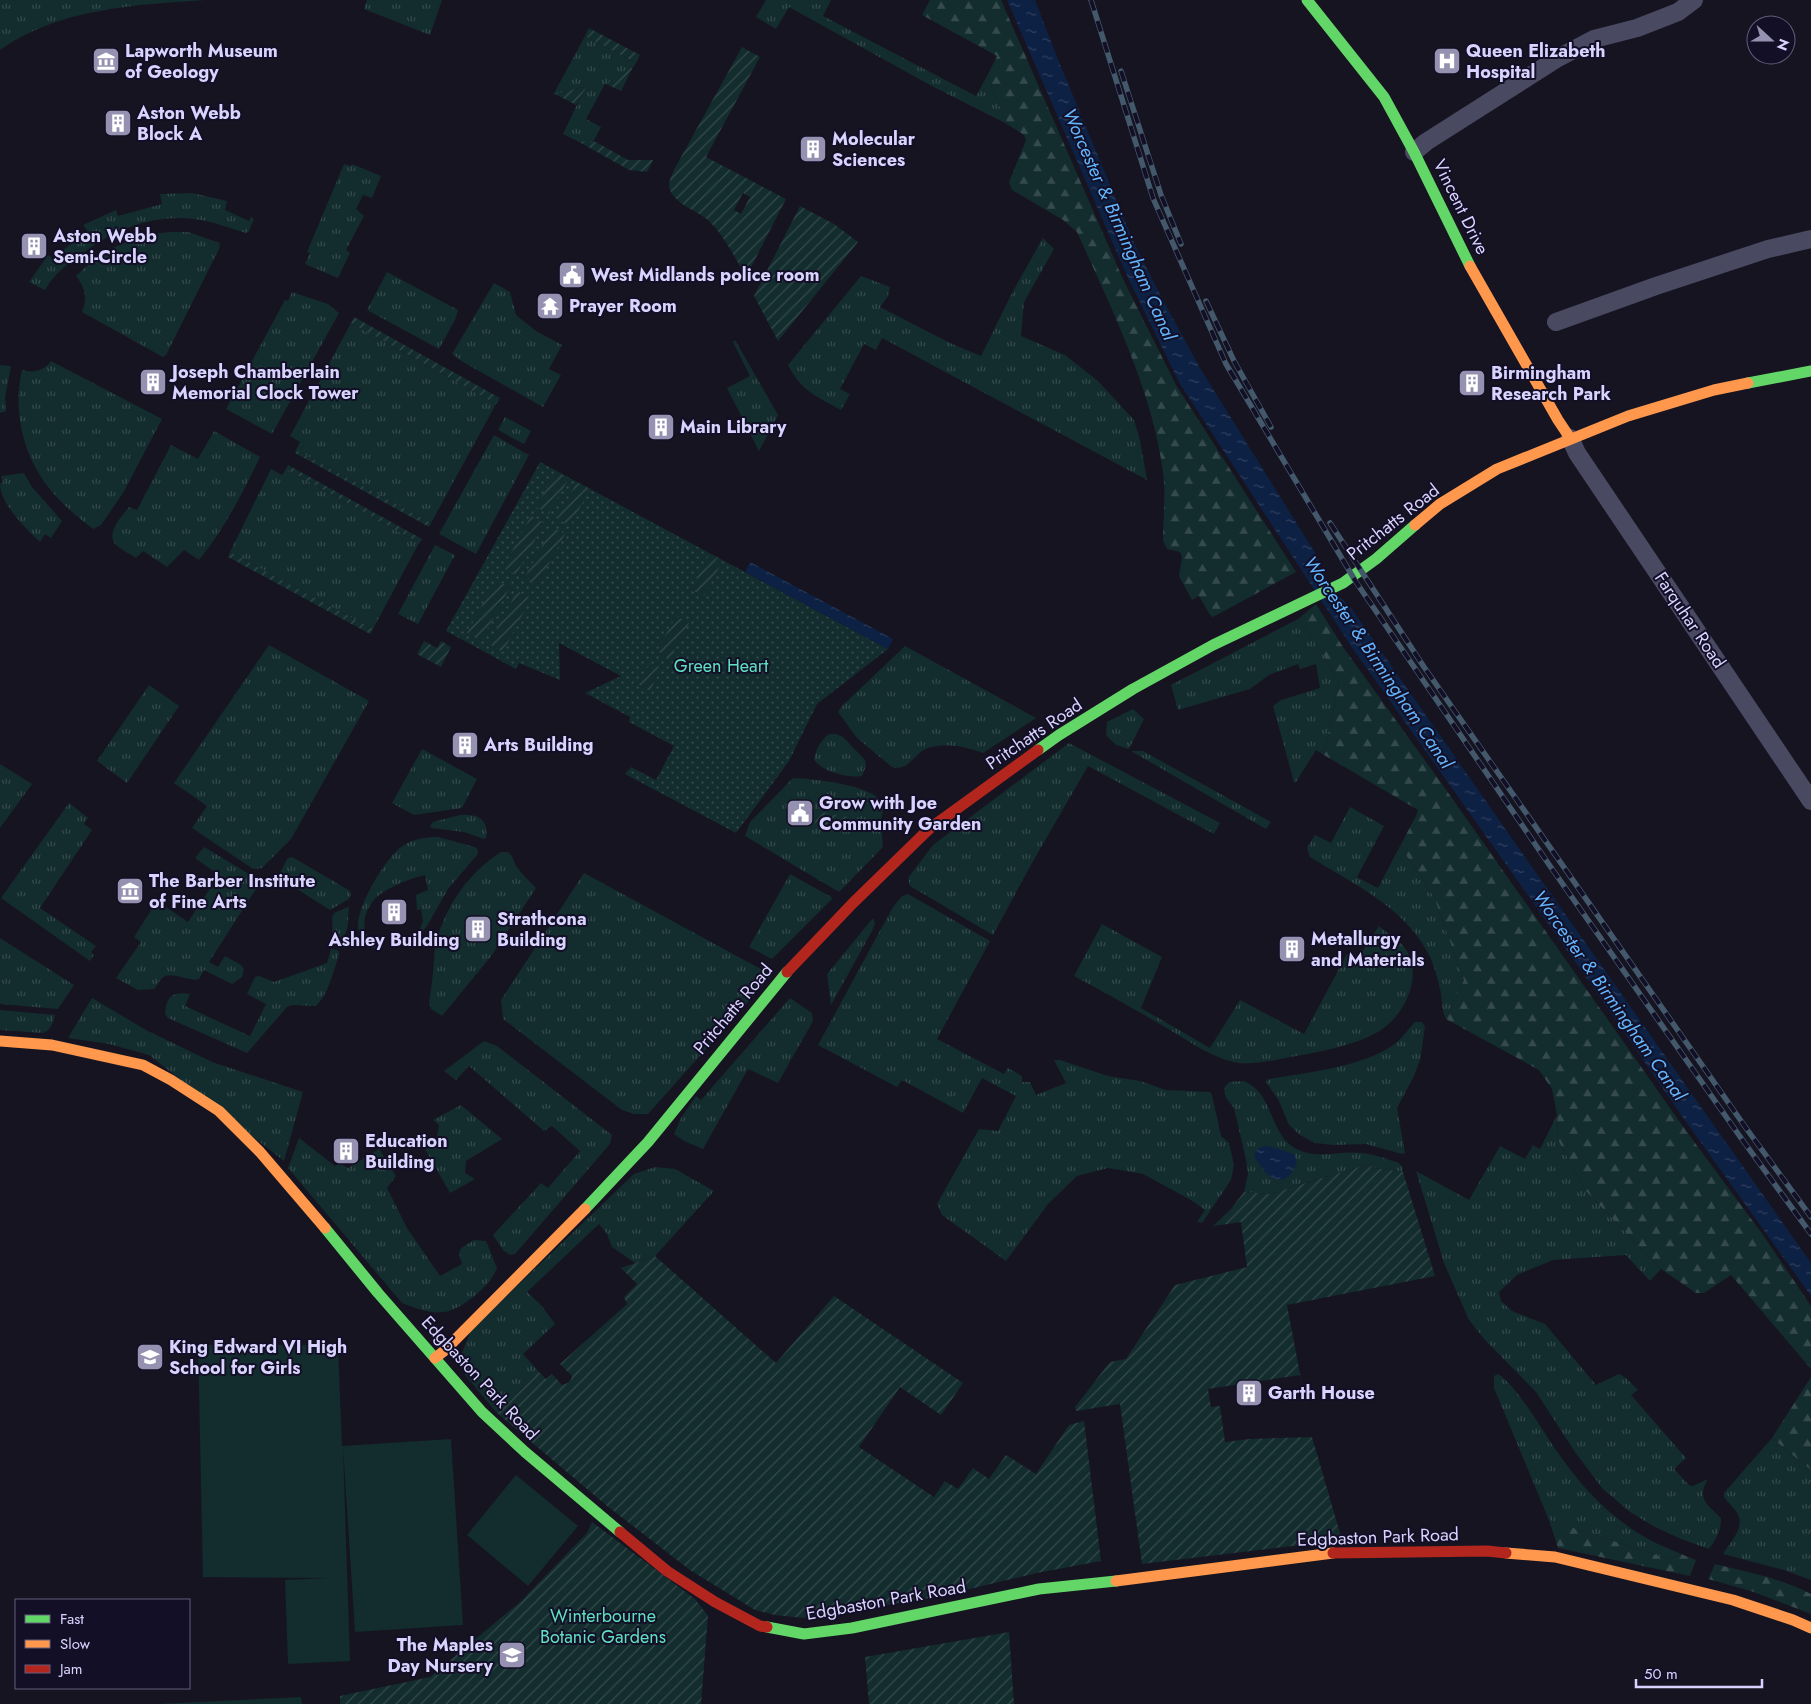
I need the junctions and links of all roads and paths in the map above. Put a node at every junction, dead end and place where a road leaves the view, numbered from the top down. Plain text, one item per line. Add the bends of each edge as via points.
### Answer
1 (1307, 0) edge
2 (1694, 0) edge
3 (1414, 152) junction
4 (1811, 239) edge
5 (1556, 322) dead end
6 (1811, 371) edge
7 (1570, 438) junction
8 (1811, 801) edge
9 (0, 1041) edge
10 (435, 1358) junction
11 (1811, 1628) edge

1 - 3 street, Vincent Drive via 1380,92
2 - 3 street via 1678,12 1637,28 1594,39 1558,58
3 - 7 street, Vincent Drive via 1463,253
4 - 5 street via 1759,252
6 - 7 street, Pritchatts Road via 1714,390 1628,416
7 - 8 street, Farquhar Road
7 - 10 street, Pritchatts Road via 1497,469 1440,504 1343,583 1213,645 1132,690 1059,735 929,830 791,967 648,1142
9 - 10 street, Edgbaston Park Road via 52,1045 143,1065 219,1111 265,1158
10 - 11 street, Edgbaston Park Road via 482,1412 525,1452 667,1571 760,1626 804,1634 852,1628 1039,1589 1330,1553 1487,1550 1555,1557 1733,1600

